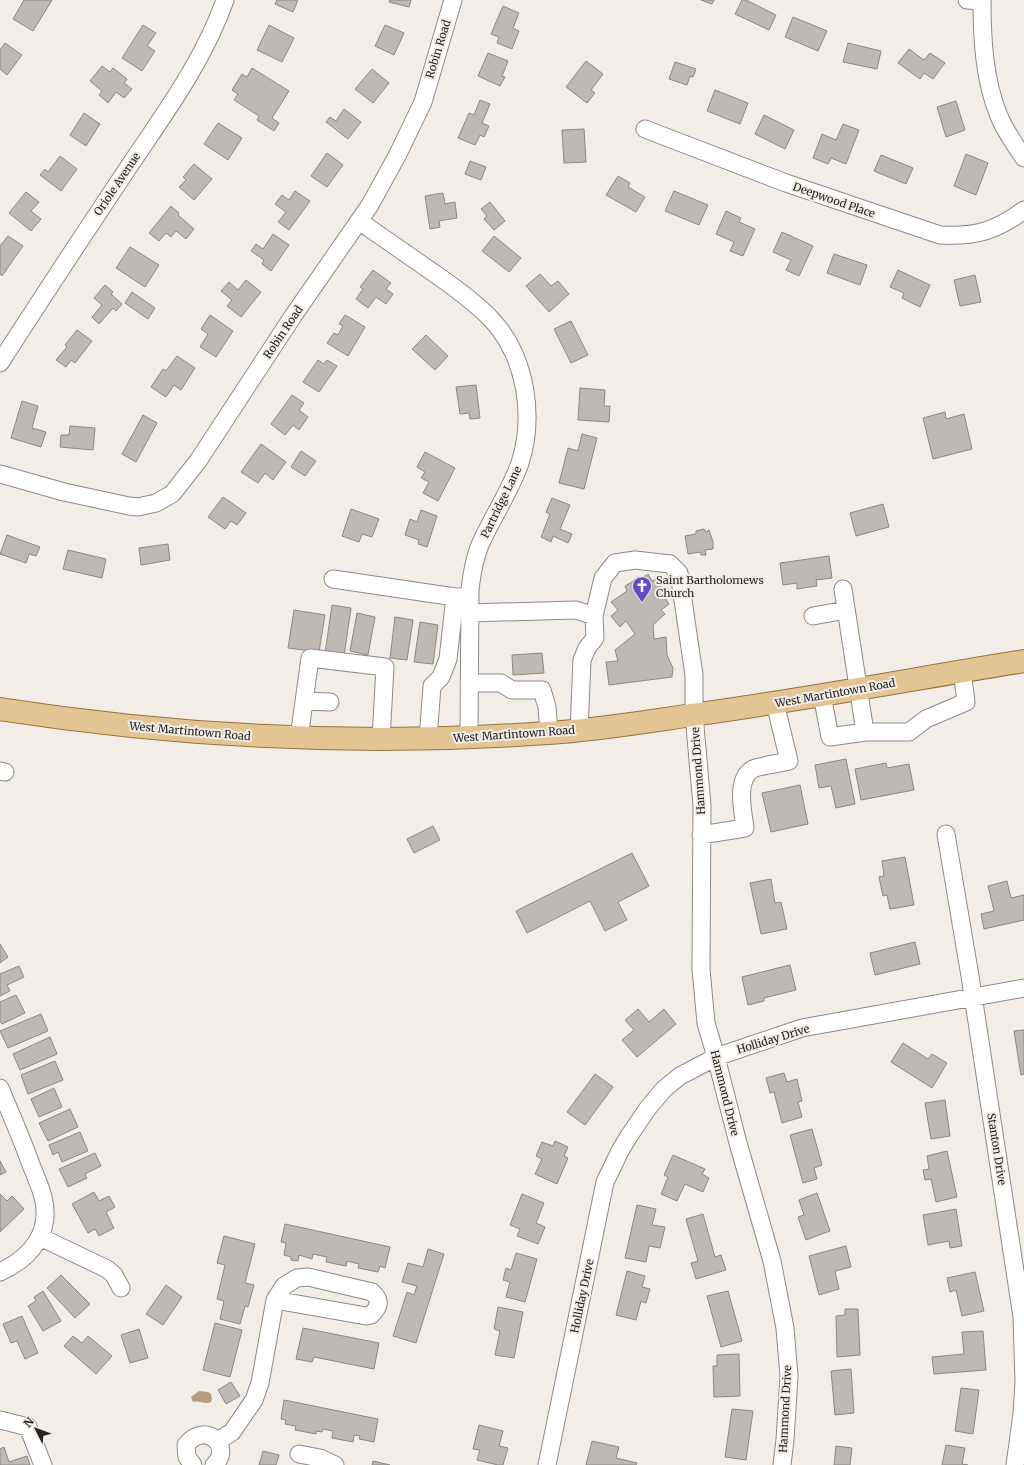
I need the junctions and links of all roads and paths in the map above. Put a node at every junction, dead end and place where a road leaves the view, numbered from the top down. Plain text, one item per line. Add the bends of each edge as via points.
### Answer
1 (225, 0) edge
2 (453, 0) edge
3 (977, 0) edge
4 (645, 129) dead end
5 (1024, 158) edge
6 (1024, 210) edge
7 (358, 221) junction
8 (0, 363) edge
9 (0, 474) edge
10 (332, 579) dead end
11 (843, 589) dead end
12 (465, 602) junction
13 (846, 610) junction
14 (594, 616) junction
15 (813, 616) dead end
16 (1024, 661) edge
17 (962, 671) junction
18 (469, 683) junction
19 (858, 689) junction
20 (822, 695) junction
21 (304, 701) junction
22 (330, 702) dead end
23 (775, 703) junction
24 (0, 709) edge
25 (694, 715) junction
26 (579, 730) junction
27 (865, 732) junction
28 (549, 733) junction
29 (299, 738) junction
30 (469, 738) junction
31 (381, 739) junction
32 (428, 739) junction
33 (946, 834) dead end
34 (701, 835) junction
35 (1024, 988) edge
36 (973, 997) junction
37 (716, 1057) junction
38 (0, 1088) edge
39 (40, 1237) junction
40 (0, 1272) edge
41 (121, 1288) dead end
42 (275, 1300) junction
43 (0, 1420) edge
44 (218, 1441) junction
45 (300, 1454) dead end
46 (43, 1465) edge
47 (193, 1465) edge
48 (214, 1465) edge
49 (335, 1465) edge
50 (547, 1465) edge
51 (782, 1465) edge
52 (1015, 1465) edge

1 - 8 street, Oriole Avenue via 210,36 174,100
2 - 7 street, Robin Road via 423,102 370,205
3 - 5 street via 988,81 993,99 1008,133
4 - 6 street, Deepwood Place via 786,183 940,235 960,236 989,230 1012,220
7 - 9 street, Robin Road via 198,461 172,494 147,506 129,506 64,492
7 - 12 street, Partridge Lane via 476,304 503,335 518,367 526,403 527,430 524,447 513,479 480,544
10 - 12 street
11 - 13 street
12 - 14 street via 576,610
12 - 18 street, Partridge Lane
12 - 32 street via 441,677 432,686
13 - 15 street
13 - 19 street
14 - 25 street, Hammond Drive via 603,578 615,563 635,560 670,564 679,572 694,675
14 - 26 street, Hammond Drive via 595,638 582,660
16 - 17 main road, West Martintown Road
17 - 19 main road, West Martintown Road
17 - 27 street via 966,702 926,719 909,732
18 - 28 street via 501,683 512,690 542,690 547,707
18 - 30 street, Partridge Lane
19 - 20 main road, West Martintown Road
19 - 27 street
20 - 23 main road, West Martintown Road
20 - 27 street via 830,737
21 - 22 street
21 - 29 street
21 - 31 street via 310,658 385,667
23 - 25 main road, West Martintown Road
23 - 34 street via 789,762 752,770 746,777 741,789 745,828
24 - 29 main road, West Martintown Road via 158,729
25 - 26 main road, West Martintown Road
25 - 34 street, Hammond Drive via 702,805
26 - 28 main road, West Martintown Road
28 - 30 main road, West Martintown Road
29 - 31 main road, West Martintown Road
30 - 32 main road, West Martintown Road
31 - 32 main road, West Martintown Road
33 - 36 street, Stanton Drive
34 - 37 street, Hammond Drive via 701,969 706,1023
35 - 36 street, Holliday Drive
36 - 37 street, Holliday Drive via 802,1028
36 - 52 street, Stanton Drive via 1022,1317 1024,1382
37 - 50 street, Holliday Drive via 680,1076 664,1089 628,1136 605,1182
37 - 51 street, Hammond Drive via 772,1262 785,1328 789,1376
38 - 39 street via 43,1197 45,1219
39 - 40 street via 31,1251 19,1262
39 - 41 street via 108,1269
42 - 42 street via 290,1281 308,1277 372,1292 378,1302 371,1316 366,1316
42 - 44 street via 262,1373 254,1400 232,1432
43 - 46 street via 28,1427
44 - 47 street via 202,1434 190,1440 186,1445 186,1451 187,1458
44 - 48 street via 220,1458
45 - 49 street via 320,1458

